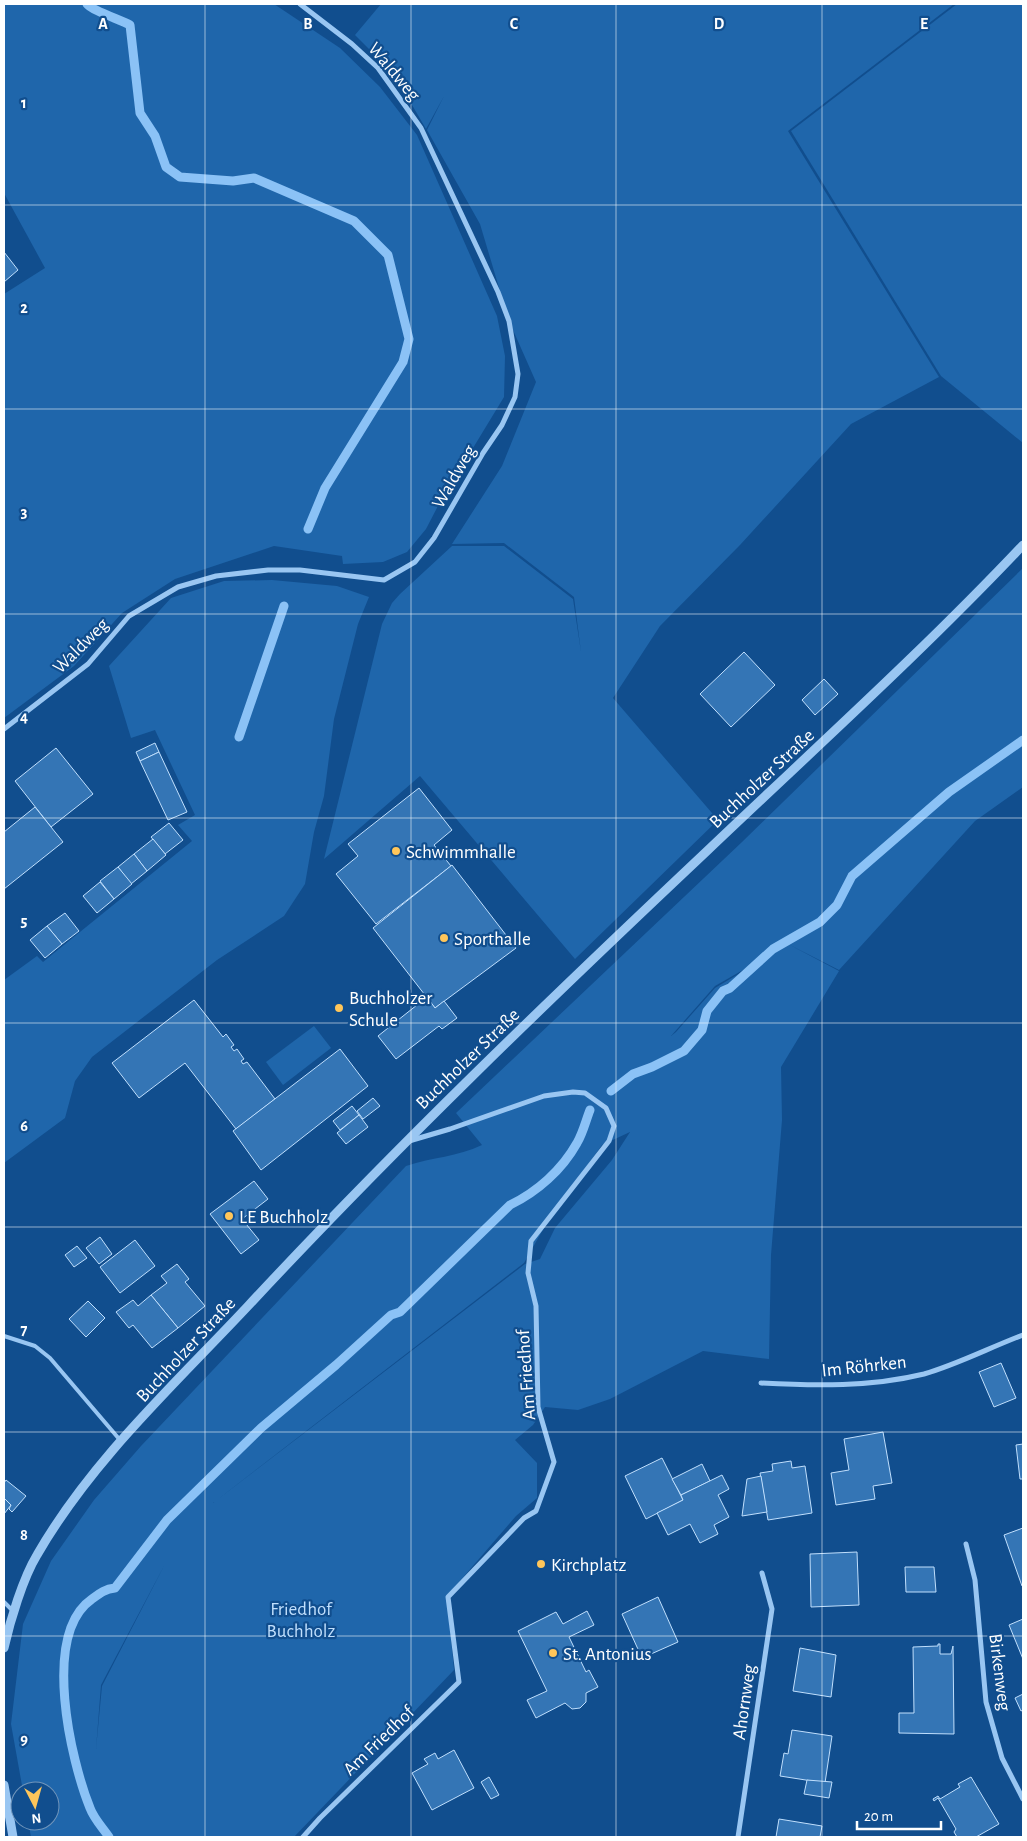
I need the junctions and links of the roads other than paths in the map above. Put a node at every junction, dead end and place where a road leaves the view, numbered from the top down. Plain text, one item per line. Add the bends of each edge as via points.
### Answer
1 (300, 4) edge
2 (1023, 545) edge
3 (4, 729) edge
4 (404, 1142) junction
5 (1023, 1335) edge
6 (4, 1336) edge
7 (761, 1383) dead end
8 (121, 1442) junction
9 (966, 1544) dead end
10 (762, 1573) dead end
11 (4, 1602) edge
12 (14, 1612) junction
13 (6, 1630) edge
14 (4, 1648) edge
15 (4, 1785) edge
16 (1023, 1799) edge
17 (13, 1837) edge
18 (303, 1837) edge
19 (738, 1837) edge

1 - 3 street, Waldweg via 378,68 421,128 509,321 518,374 515,397 502,425 434,538 415,562 384,580 300,570 268,570 216,576 178,587 129,616 88,664
2 - 4 street, Buchholzer Straße via 881,688 611,941
4 - 8 street, Buchholzer Straße
4 - 18 street, Am Friedhof via 544,1096 573,1092 585,1093 606,1108 614,1126 610,1141 531,1241 528,1273 536,1306 538,1407 554,1462 536,1511 524,1518 448,1597 459,1682
5 - 7 street, Im Röhrken via 925,1373 871,1383
6 - 8 lane via 36,1346 50,1358
8 - 12 street, Buchholzer Straße via 81,1489 35,1557
9 - 16 street, Birkenweg via 975,1580 986,1702 1002,1758
10 - 19 street, Ahornweg via 772,1609
11 - 12 lane
12 - 13 street, Buchholzer Straße
13 - 14 street, Buchholzer Straße
15 - 17 street

